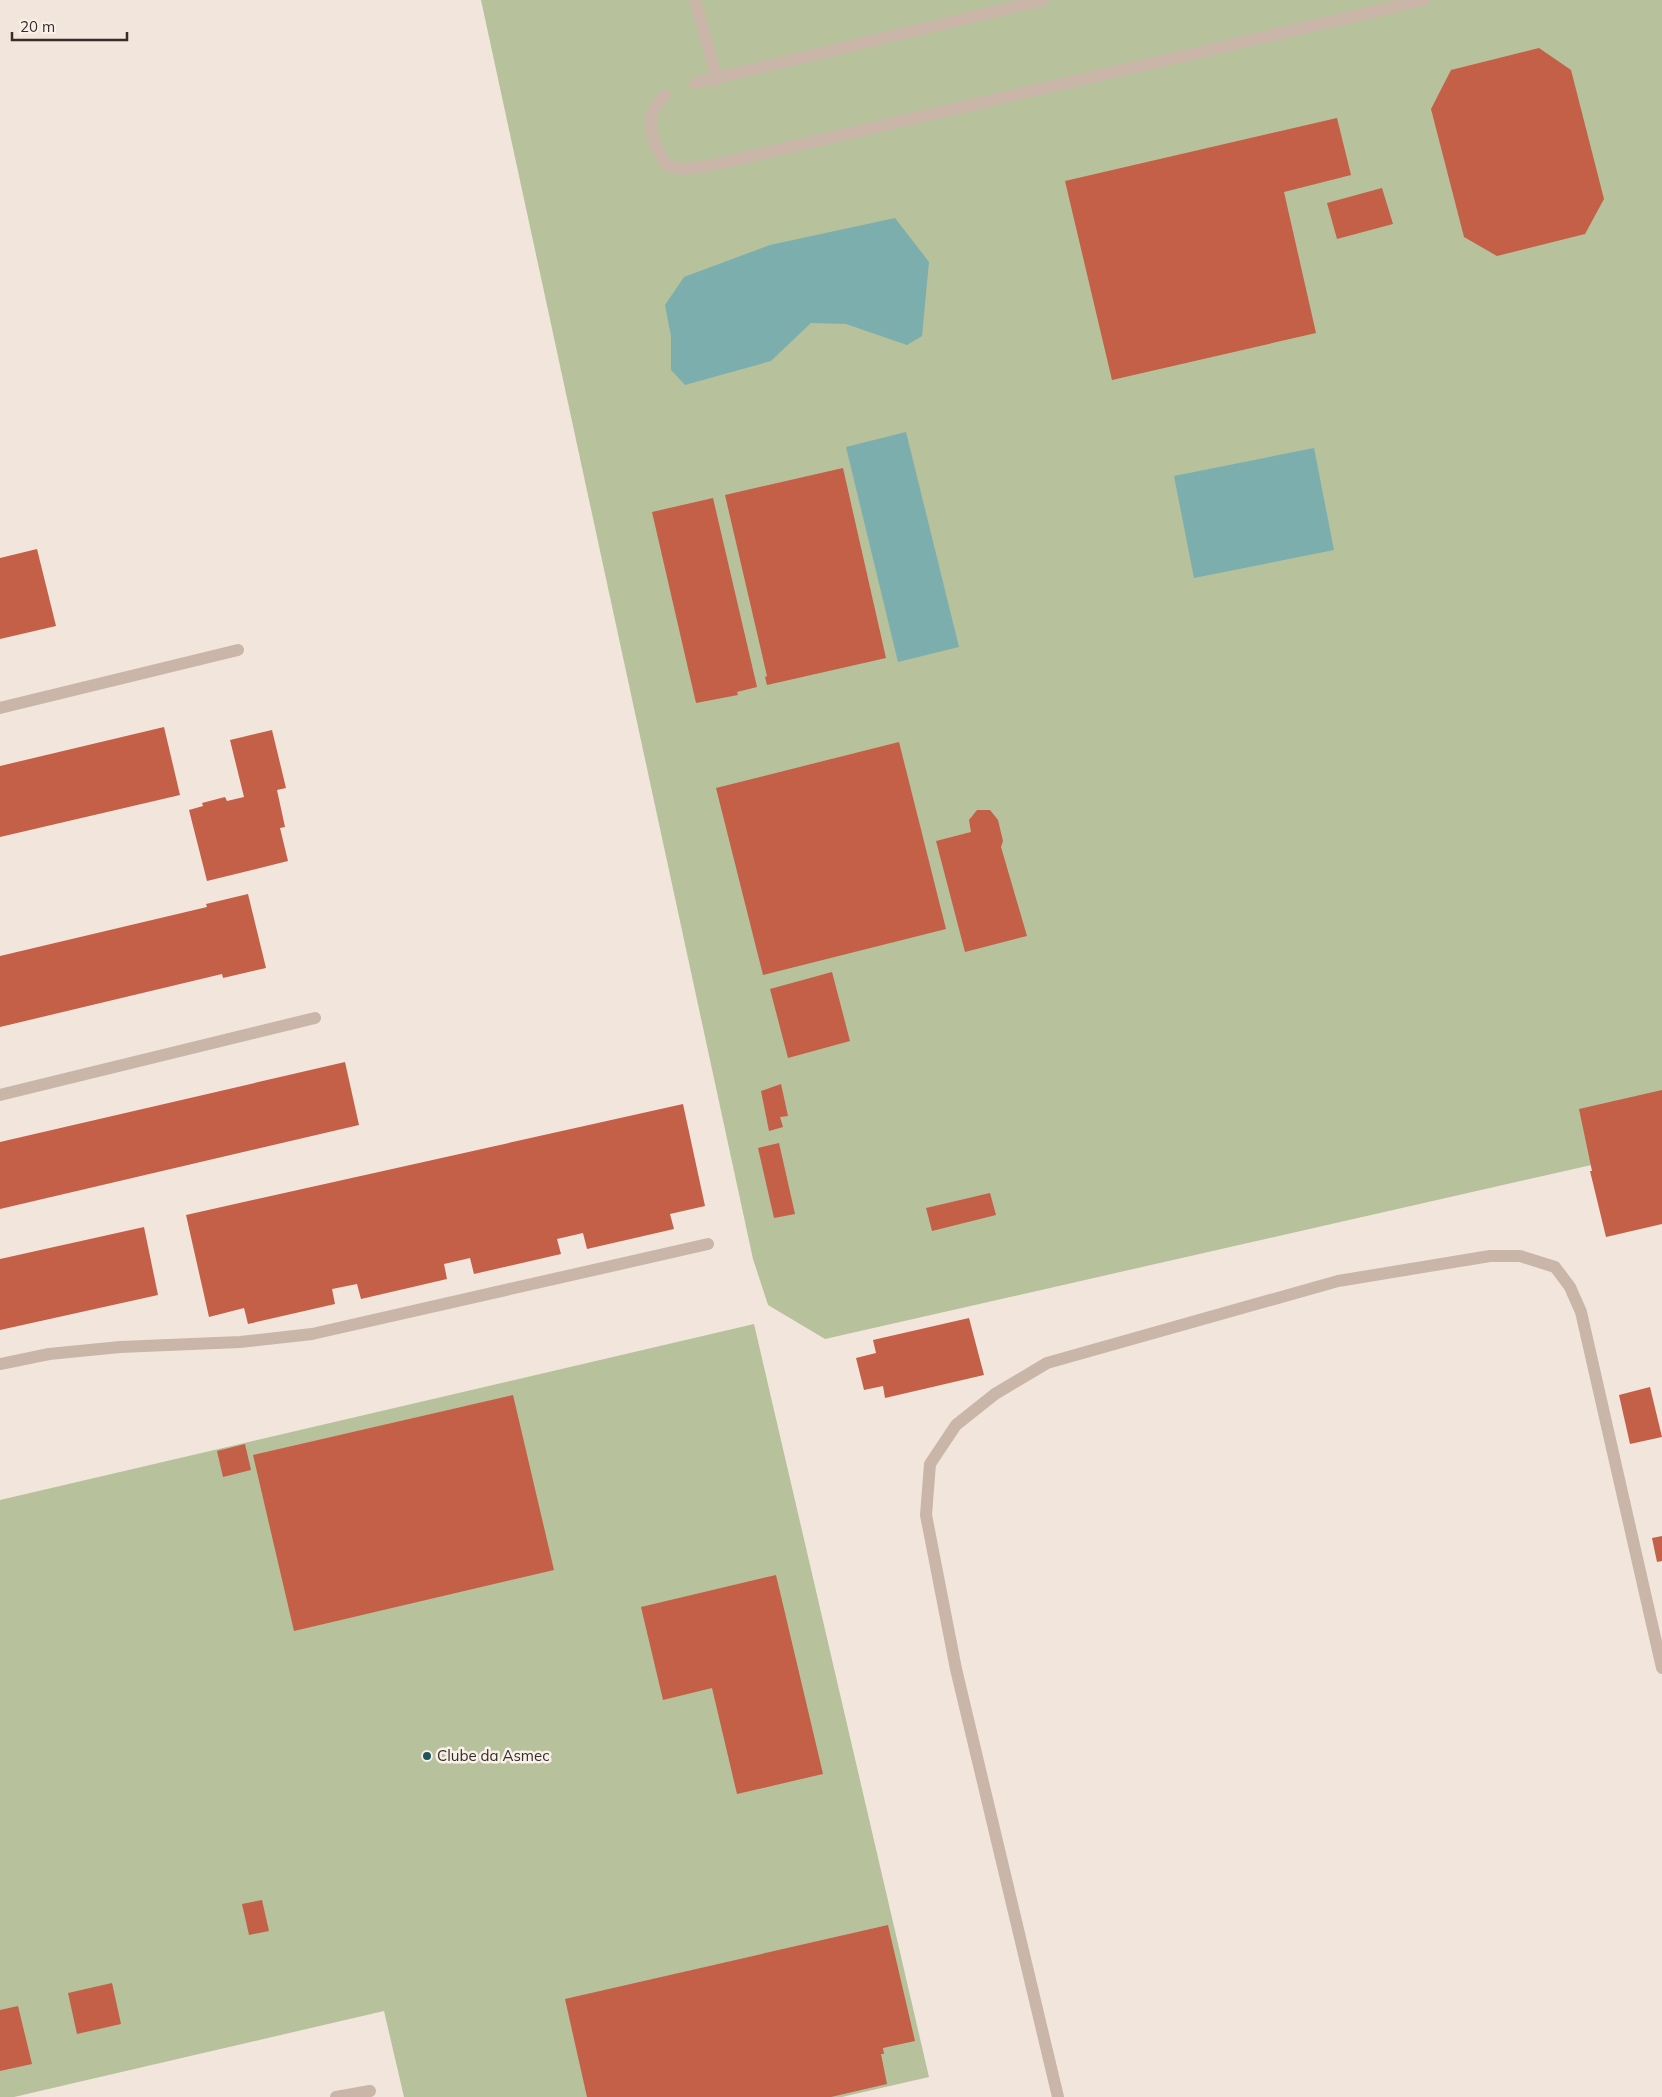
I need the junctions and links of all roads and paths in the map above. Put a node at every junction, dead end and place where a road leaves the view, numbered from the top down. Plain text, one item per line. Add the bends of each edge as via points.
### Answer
1 (697, 0) edge
2 (1044, 0) edge
3 (1424, 0) edge
4 (717, 79) junction
5 (695, 83) dead end
6 (665, 96) dead end
7 (238, 650) dead end
8 (0, 708) edge
9 (315, 1018) dead end
10 (0, 1095) edge
11 (708, 1244) dead end
12 (0, 1364) edge
13 (1662, 1668) edge
14 (370, 2091) dead end
15 (336, 2097) edge
16 (1058, 2097) edge

1 - 4 lane
2 - 4 lane
3 - 6 lane via 709,166 682,169 667,165 657,150 651,126 653,110
4 - 5 lane
7 - 8 lane
9 - 10 lane
11 - 12 lane via 312,1334 240,1342 120,1347 49,1354
13 - 16 lane via 1581,1312 1570,1287 1555,1266 1520,1256 1490,1256 1338,1282 1047,1363 995,1394 956,1425 930,1464 926,1515 956,1669
14 - 15 lane

